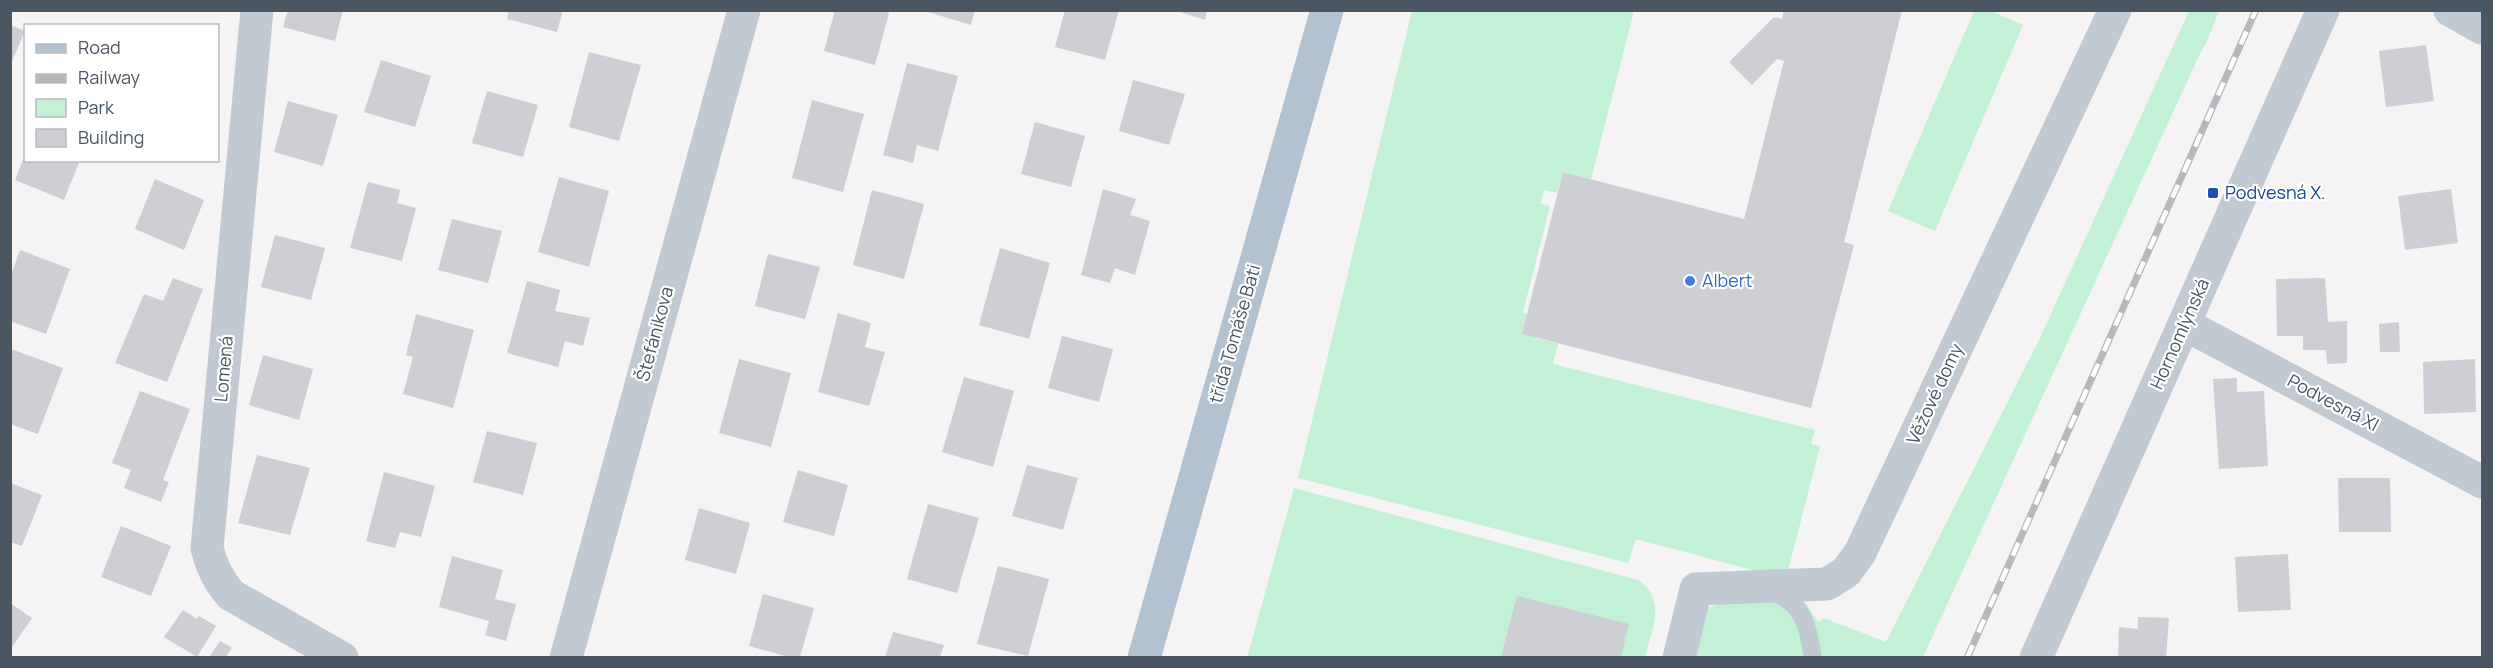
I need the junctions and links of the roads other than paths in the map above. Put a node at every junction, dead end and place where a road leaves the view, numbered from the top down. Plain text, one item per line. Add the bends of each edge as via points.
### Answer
1 (257, 10) edge
2 (744, 10) edge
3 (1327, 10) edge
4 (2115, 10) edge
5 (2323, 10) edge
6 (2450, 10) edge
7 (2482, 28) edge
8 (2184, 324) junction
9 (2482, 482) edge
10 (1757, 585) junction
11 (342, 657) edge
12 (566, 657) edge
13 (1144, 657) edge
14 (1679, 657) edge
15 (1813, 657) edge
16 (2036, 657) edge

1 - 11 street, Lomená via 207,548 212,568 231,595
2 - 12 street, Štefánikova
3 - 13 main road, třída Tomáše Bati
4 - 10 street, Věžové domy via 1860,553 1846,572 1827,584
5 - 8 street, Hornomlýnská
6 - 7 street
8 - 9 street, Podvesná XI
8 - 16 street, Hornomlýnská
10 - 14 street, Věžové domy via 1696,589
10 - 15 lane via 1787,598 1800,611 1809,631

